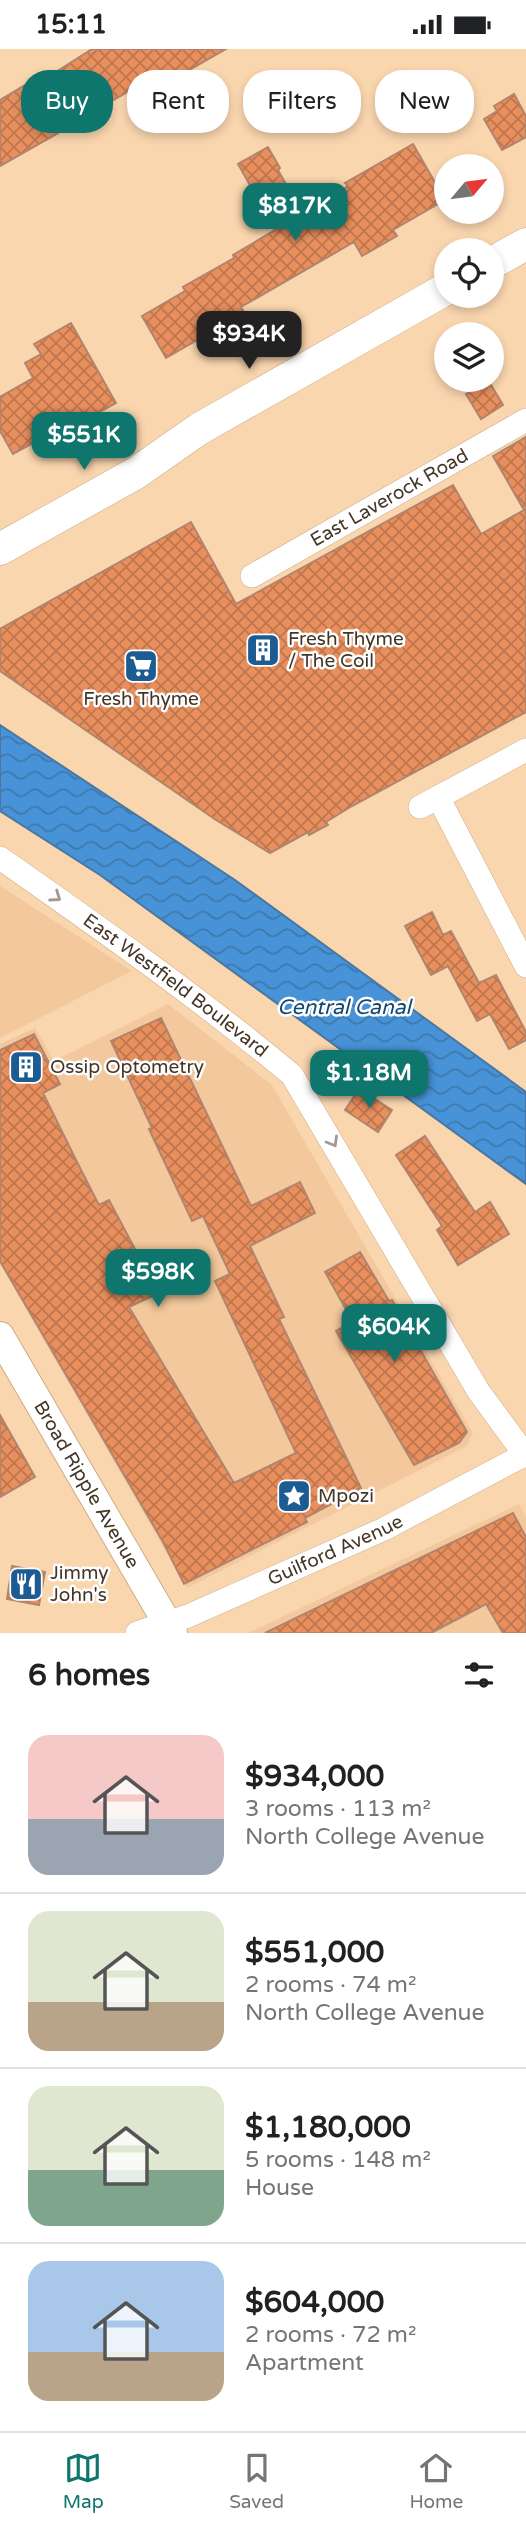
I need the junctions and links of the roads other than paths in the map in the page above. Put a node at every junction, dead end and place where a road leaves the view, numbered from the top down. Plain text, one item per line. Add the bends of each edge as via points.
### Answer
1 (526, 244) edge
2 (504, 256) edge
3 (434, 296) edge
4 (526, 420) edge
5 (0, 549) edge
6 (252, 576) dead end
7 (526, 750) edge
8 (0, 858) edge
9 (526, 966) edge
10 (0, 1336) edge
11 (526, 1455) edge
12 (170, 1628) edge
13 (137, 1633) edge

1 - 2 main road
3 - 5 main road
4 - 6 street, East Laverock Road
7 - 9 street via 429,802
8 -> 11 street, East Westfield Boulevard via 156,967 292,1075 479,1391
10 - 12 street, Broad Ripple Avenue
11 - 12 street, Guilford Avenue via 384,1529
12 - 13 street, Guilford Avenue

